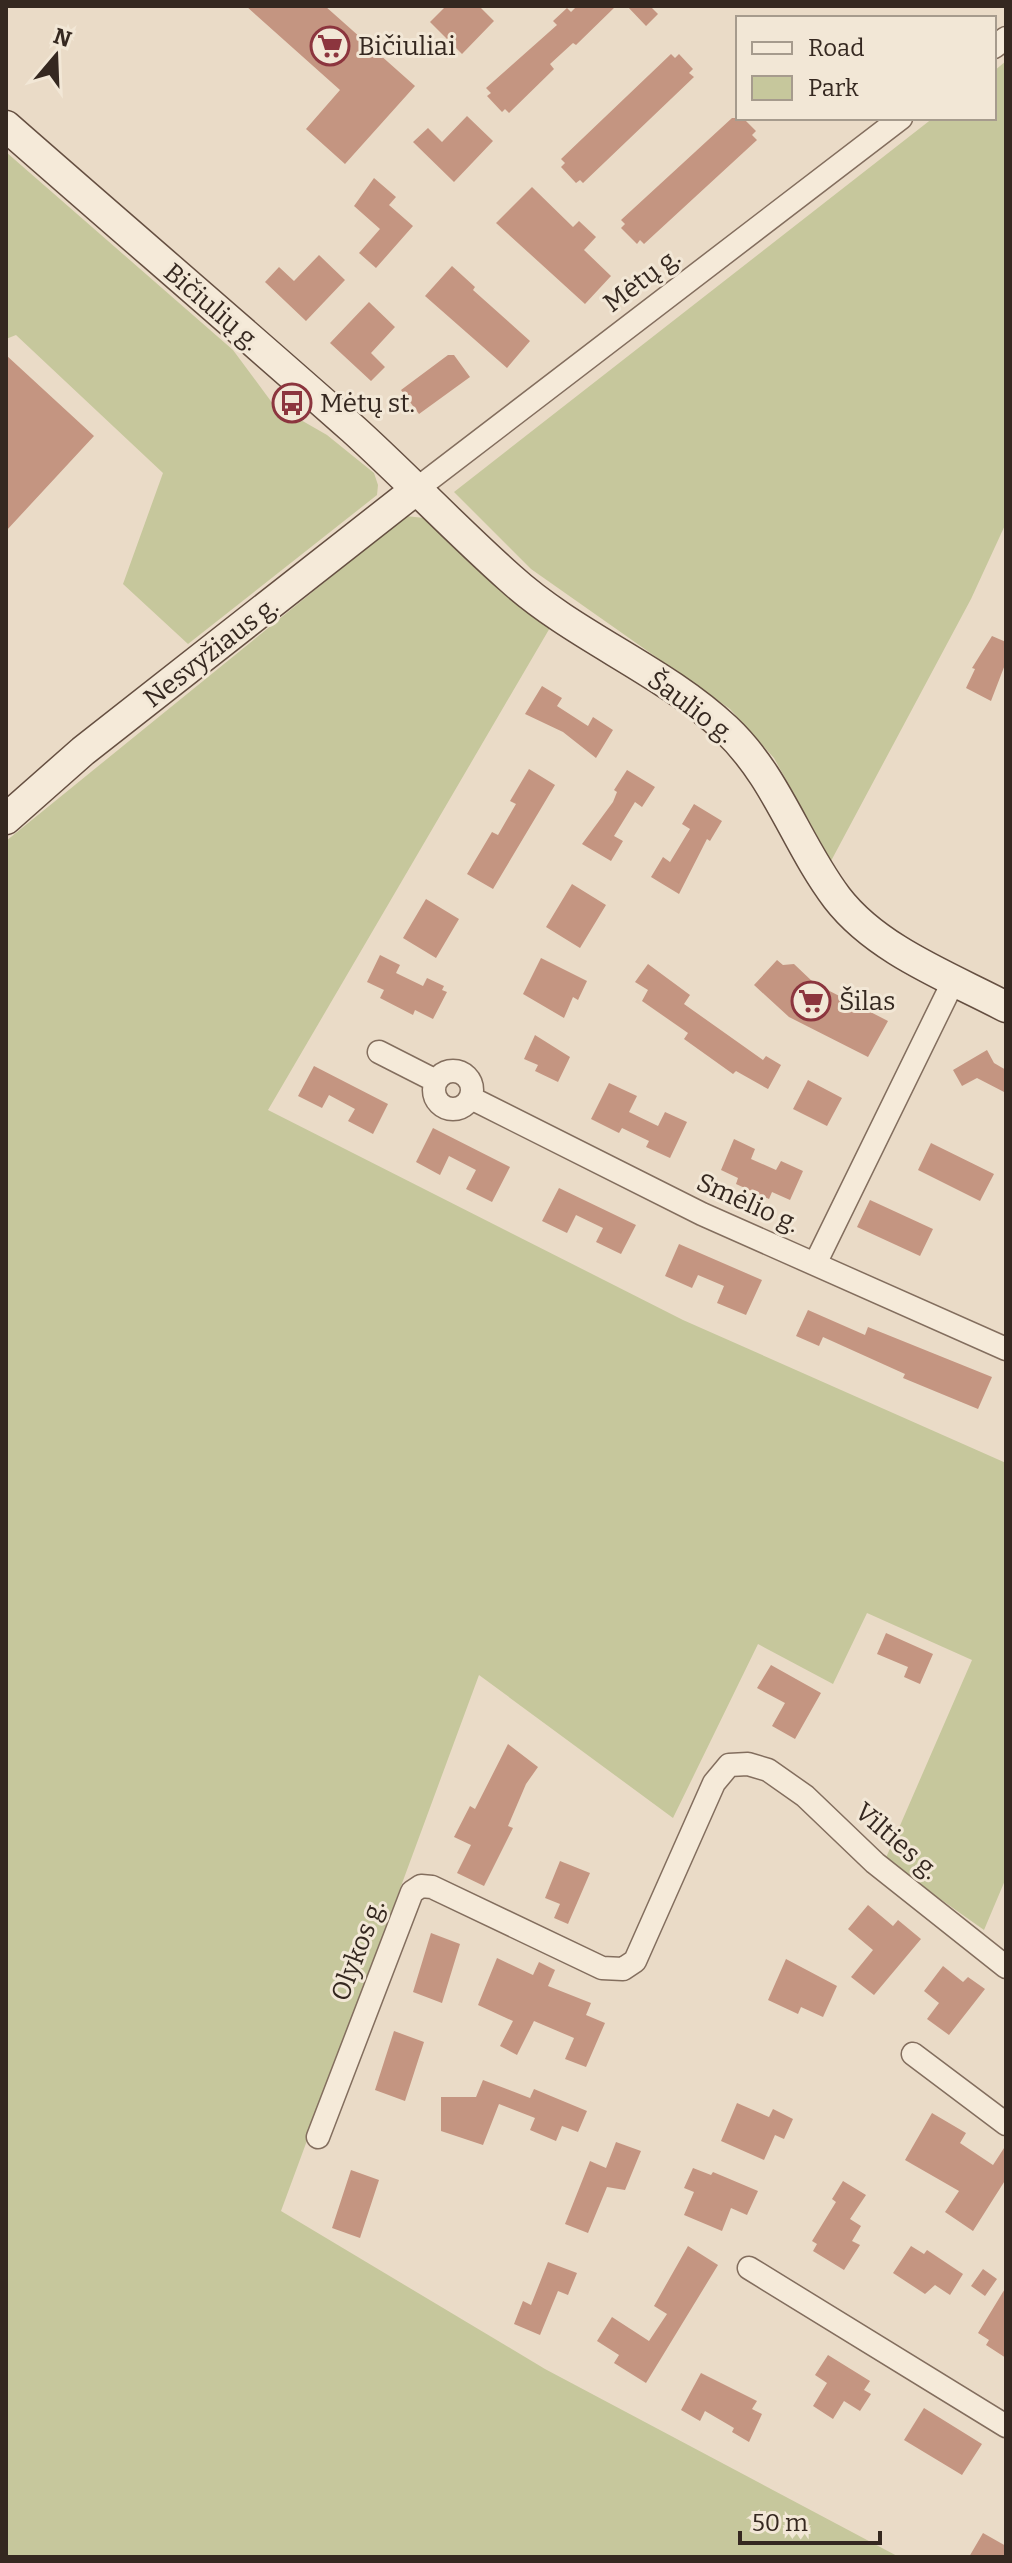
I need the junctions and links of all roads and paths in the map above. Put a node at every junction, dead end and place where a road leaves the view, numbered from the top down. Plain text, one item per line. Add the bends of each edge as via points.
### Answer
1 (898, 120) edge
2 (6, 126) edge
3 (418, 488) junction
4 (6, 819) edge
5 (954, 980) junction
6 (1006, 1007) edge
7 (379, 1052) dead end
8 (815, 1264) junction
9 (1006, 1349) edge
10 (1006, 1967) edge
11 (602, 1968) joint
12 (913, 2054) dead end
13 (1006, 2124) edge
14 (318, 2137) dead end
15 (749, 2268) dead end
16 (1006, 2426) edge

1 - 3 street, Mėtų g.
2 - 3 street, Bičiulių g.
3 - 4 street, Nesvyžiaus g. via 83,751
3 - 5 street, Šaulio g. via 541,603 727,729 772,786 835,896 860,924
5 - 6 street, Šaulio g.
5 - 8 street
7 - 8 street, Smėlio g. via 436,1081 434,1096 444,1107 460,1108 471,1098 702,1214
8 - 9 street, Smėlio g.
10 - 11 street, Vilties g. via 875,1863 805,1796 768,1770 748,1764 729,1765 714,1783 635,1961 623,1969
11 - 14 street, Olykos g. via 421,1886 405,1901
12 - 13 street
15 - 16 street

